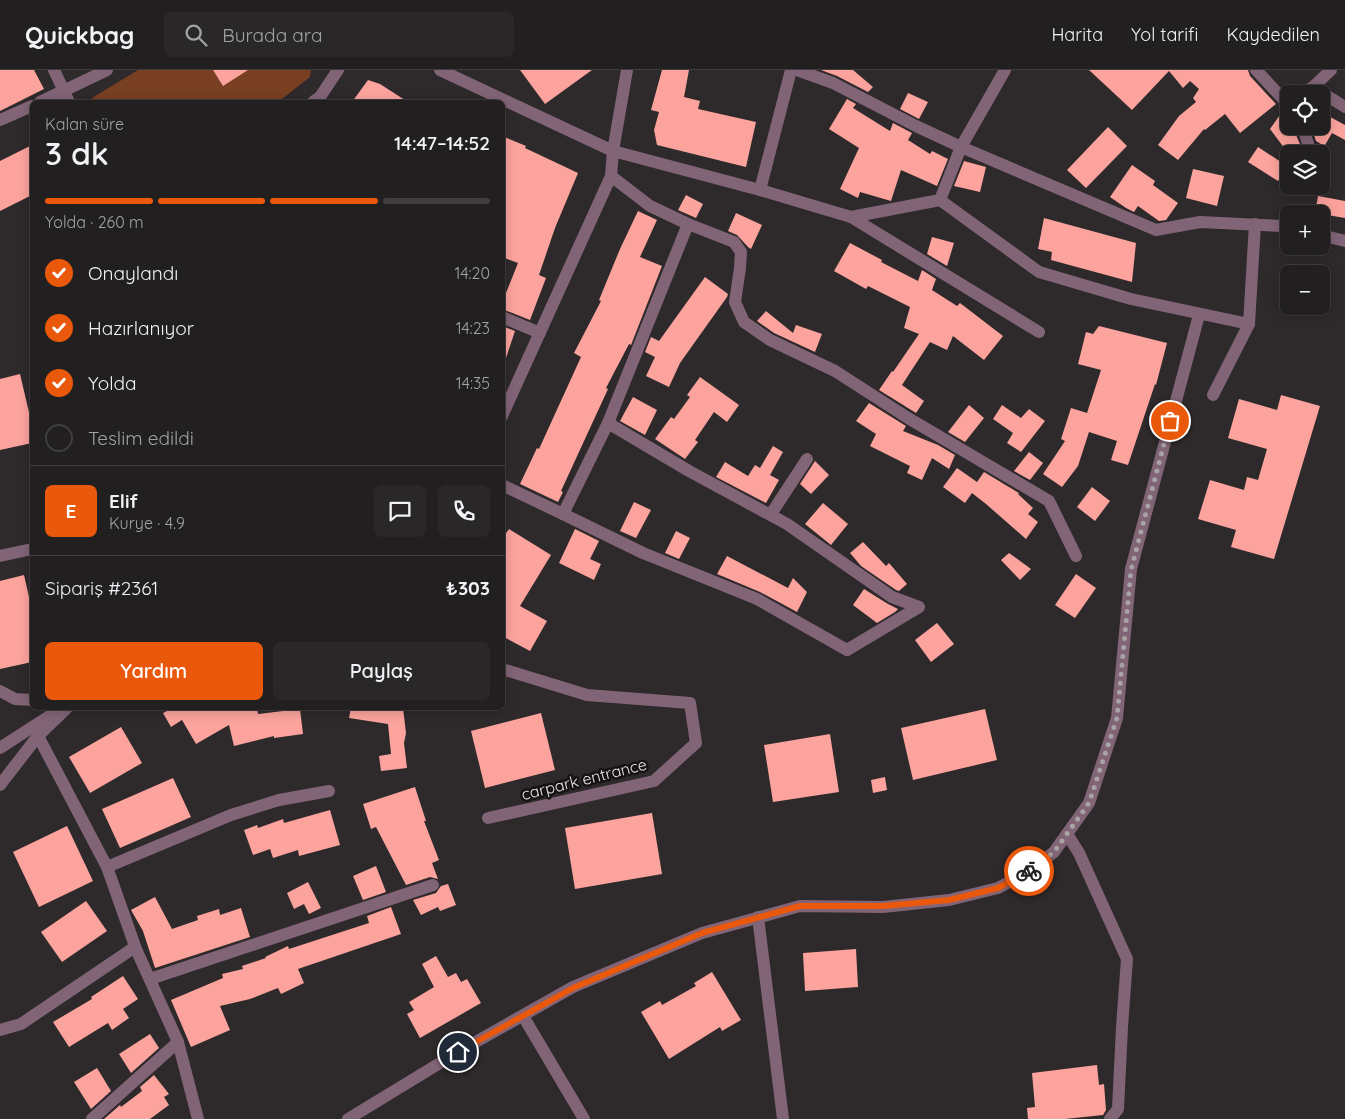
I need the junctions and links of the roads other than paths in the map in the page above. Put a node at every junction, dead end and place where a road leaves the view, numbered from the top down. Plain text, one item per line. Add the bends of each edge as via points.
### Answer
1 (54, 70) edge
2 (107, 70) edge
3 (338, 70) edge
4 (440, 70) edge
5 (628, 70) edge
6 (791, 70) edge
7 (797, 70) edge
8 (1005, 70) edge
9 (1256, 70) edge
10 (1331, 70) edge
11 (1315, 85) edge
12 (1280, 94) edge
13 (66, 97) edge
14 (1330, 98) edge
15 (50, 100) edge
16 (316, 100) edge
17 (504, 100) edge
18 (505, 100) edge
19 (30, 107) edge
20 (1345, 107) edge
21 (0, 120) edge
22 (961, 147) junction
23 (613, 151) junction
24 (611, 176) junction
25 (760, 190) junction
26 (940, 200) junction
27 (851, 218) junction
28 (688, 224) junction
29 (1255, 224) junction
30 (1280, 226) edge
31 (1330, 237) edge
32 (1345, 241) edge
33 (1200, 315) junction
34 (505, 318) edge
35 (1248, 324) junction
36 (1039, 332) dead end
37 (540, 333) junction
38 (1213, 395) dead end
39 (505, 409) edge
40 (608, 423) junction
41 (807, 459) dead end
42 (505, 486) edge
43 (563, 514) junction
44 (771, 514) junction
45 (30, 549) edge
46 (0, 556) edge
47 (1076, 556) dead end
48 (505, 670) edge
49 (0, 691) edge
50 (30, 700) edge
51 (63, 710) edge
52 (64, 710) edge
53 (38, 736) junction
54 (0, 748) edge
55 (0, 785) edge
56 (329, 791) dead end
57 (488, 818) dead end
58 (1067, 834) junction
59 (107, 867) junction
60 (433, 885) dead end
61 (758, 917) junction
62 (135, 947) junction
63 (150, 979) junction
64 (523, 1016) junction
65 (0, 1030) edge
66 (178, 1042) junction
67 (92, 1119) edge
68 (198, 1119) edge
69 (348, 1119) edge
70 (584, 1119) edge
71 (783, 1119) edge
72 (1110, 1119) edge

1 - 13 street
2 - 13 street
3 - 16 street
4 - 17 street
5 - 23 street
6 - 25 street
7 - 22 street via 833,84
8 - 22 street
9 - 12 street
10 - 11 street
13 - 15 street
14 - 20 street
18 - 23 street
19 - 21 street
22 - 26 street
22 - 29 street via 1156,230 1200,222
23 - 24 street
23 - 25 street
24 - 28 street via 650,206
24 - 37 street
25 - 27 street
26 - 27 street
26 - 33 street via 1038,272
27 - 36 street
28 - 40 street
28 - 47 street via 734,242 741,252 735,302 744,322 770,340 835,371 1049,501
29 - 30 street
29 - 35 street
31 - 32 street
33 - 35 street
33 - 58 street via 1131,570 1117,718 1089,803
34 - 37 street
35 - 38 street
37 - 39 street
40 - 43 street
40 - 44 street
41 - 44 street
42 - 43 street
43 - 44 street via 644,553 757,599 847,650 919,607 892,597
45 - 46 street
48 - 57 street, carpark entrance via 587,695 690,703 696,743 654,781
49 - 50 street via 15,699
51 - 54 street
52 - 53 street
53 - 55 street
53 - 59 street
56 - 59 street via 279,800 231,815
58 - 61 street via 1054,852 1032,870 998,888 949,900 883,906 800,906
58 - 72 street via 1079,852 1128,959 1118,1109
59 - 62 street
60 - 63 street
61 - 64 street via 683,941 573,988
61 - 71 street
62 - 63 street
62 - 65 street via 21,1024
63 - 66 street
64 - 69 street
64 - 70 street
66 - 67 street
66 - 68 street

